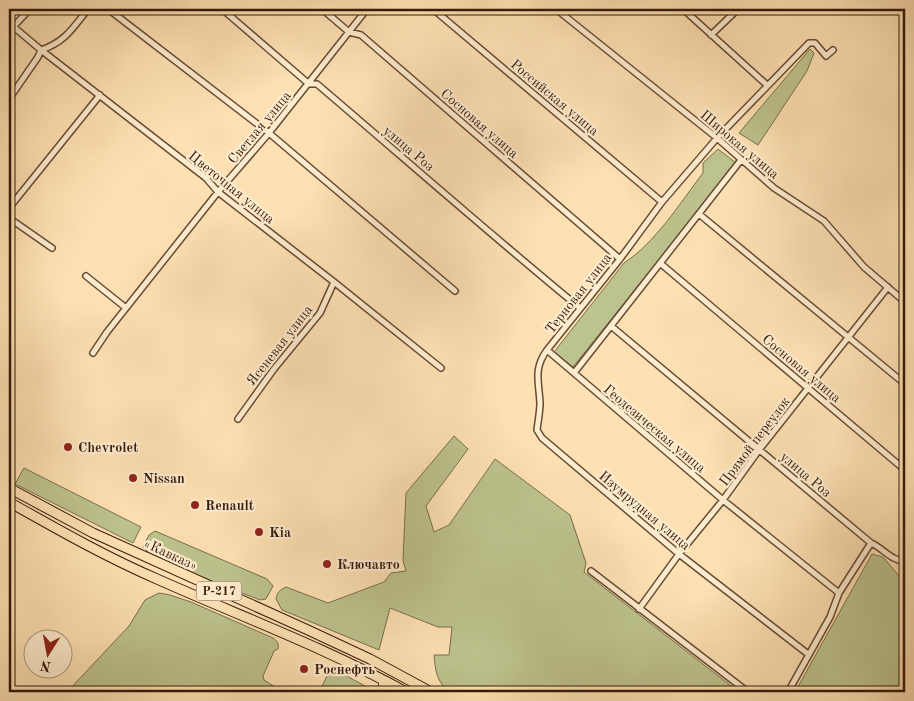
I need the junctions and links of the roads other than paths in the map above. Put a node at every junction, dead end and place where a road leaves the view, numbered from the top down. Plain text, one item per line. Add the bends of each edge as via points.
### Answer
1 (30, 9) edge
2 (88, 9) edge
3 (108, 9) edge
4 (222, 9) edge
5 (322, 9) edge
6 (367, 9) edge
7 (433, 9) edge
8 (556, 9) edge
9 (683, 9) edge
10 (738, 9) edge
11 (11, 25) edge
12 (349, 32) junction
13 (711, 35) junction
14 (41, 50) junction
15 (833, 50) dead end
16 (309, 84) junction
17 (767, 85) junction
18 (100, 96) junction
19 (9, 99) edge
20 (269, 133) junction
21 (717, 138) junction
22 (741, 160) junction
23 (218, 192) junction
24 (662, 202) junction
25 (9, 208) edge
26 (698, 214) junction
27 (9, 218) edge
28 (52, 248) dead end
29 (620, 259) junction
30 (660, 263) junction
31 (86, 276) dead end
32 (334, 282) junction
33 (888, 287) junction
34 (455, 291) dead end
35 (905, 302) edge
36 (126, 308) junction
37 (580, 308) junction
38 (611, 326) junction
39 (848, 337) junction
40 (547, 350) junction
41 (93, 353) dead end
42 (441, 368) dead end
43 (574, 373) junction
44 (905, 384) edge
45 (808, 388) junction
46 (238, 419) dead end
47 (759, 450) junction
48 (905, 470) edge
49 (9, 488) edge
50 (723, 500) junction
51 (9, 502) edge
52 (93, 533) junction
53 (871, 543) junction
54 (95, 548) junction
55 (679, 554) junction
56 (905, 561) edge
57 (591, 571) dead end
58 (223, 593) junction
59 (839, 593) junction
60 (639, 609) junction
61 (257, 622) junction
62 (808, 654) junction
63 (365, 672) junction
64 (396, 692) edge
65 (406, 692) edge
66 (431, 692) edge
67 (752, 692) edge
68 (788, 692) edge

1 - 11 street
2 - 14 street via 67,36
3 - 20 street
4 - 16 street, улица Роз
5 - 12 street, Сосновая улица
6 - 12 street, Светлая улица
7 - 24 street, Российская улица
8 - 21 street, Широкая улица
9 - 13 street
10 - 13 street
11 - 14 street, Цветочная улица
12 - 16 street, Светлая улица
12 - 29 street, Сосновая улица via 361,35
13 - 17 street
14 - 18 street, Цветочная улица
14 - 19 street
15 - 17 street, Терновая улица via 826,56 814,43 809,43
16 - 20 street, Светлая улица
16 - 37 street, улица Роз via 317,84
17 - 21 street, Терновая улица
18 - 23 street, Цветочная улица via 206,178
18 - 25 street
20 - 23 street, Светлая улица
20 - 34 street
21 - 22 street, Широкая улица
21 - 24 street, Терновая улица
22 - 26 street
22 - 33 street, Широкая улица via 774,188 824,221 864,267
23 - 32 street, Цветочная улица
23 - 36 street, Светлая улица
24 - 29 street, Терновая улица
26 - 30 street
26 - 39 street
27 - 28 street
29 - 37 street, Терновая улица
30 - 38 street
30 - 45 street, Сосновая улица
31 - 36 street
32 - 42 street, Цветочная улица
32 - 46 street, Ясеневая улица via 320,313
33 - 35 street, Широкая улица
33 - 39 street, Прямой переулок
36 - 41 street, Светлая улица
37 - 40 street, Терновая улица
38 - 43 street
38 - 47 street, улица Роз
39 - 44 street
39 - 45 street, Прямой переулок
40 - 43 street, Терновая улица
40 - 55 street, Изумрудная улица via 537,371 540,405 536,430
43 - 50 street, Геодезическая улица
45 - 47 street, Прямой переулок
45 - 48 street, Сосновая улица
47 - 50 street, Прямой переулок
47 - 53 street, улица Роз
49 - 52 highway, «Кавказ» / Р-217
50 - 55 street, Прямой переулок
50 - 59 street, Геодезическая улица
51 - 54 highway, «Кавказ» / Р-217
52 - 54 highway via 139,559 142,564 137,566
52 - 58 highway, «Кавказ» / Р-217
53 - 56 street, улица Роз via 891,558
53 - 59 street
54 - 61 highway, «Кавказ» / Р-217 via 154,578
55 - 60 street, Прямой переулок
55 - 62 street, Изумрудная улица
57 - 60 street
58 - 61 highway via 174,575 166,577
58 - 66 highway, «Кавказ» / Р-217 via 334,642
59 - 62 street via 830,617
60 - 67 street
61 - 63 highway, «Кавказ» / Р-217
62 - 68 street
63 - 64 main road
63 - 65 highway, «Кавказ» / Р-217

